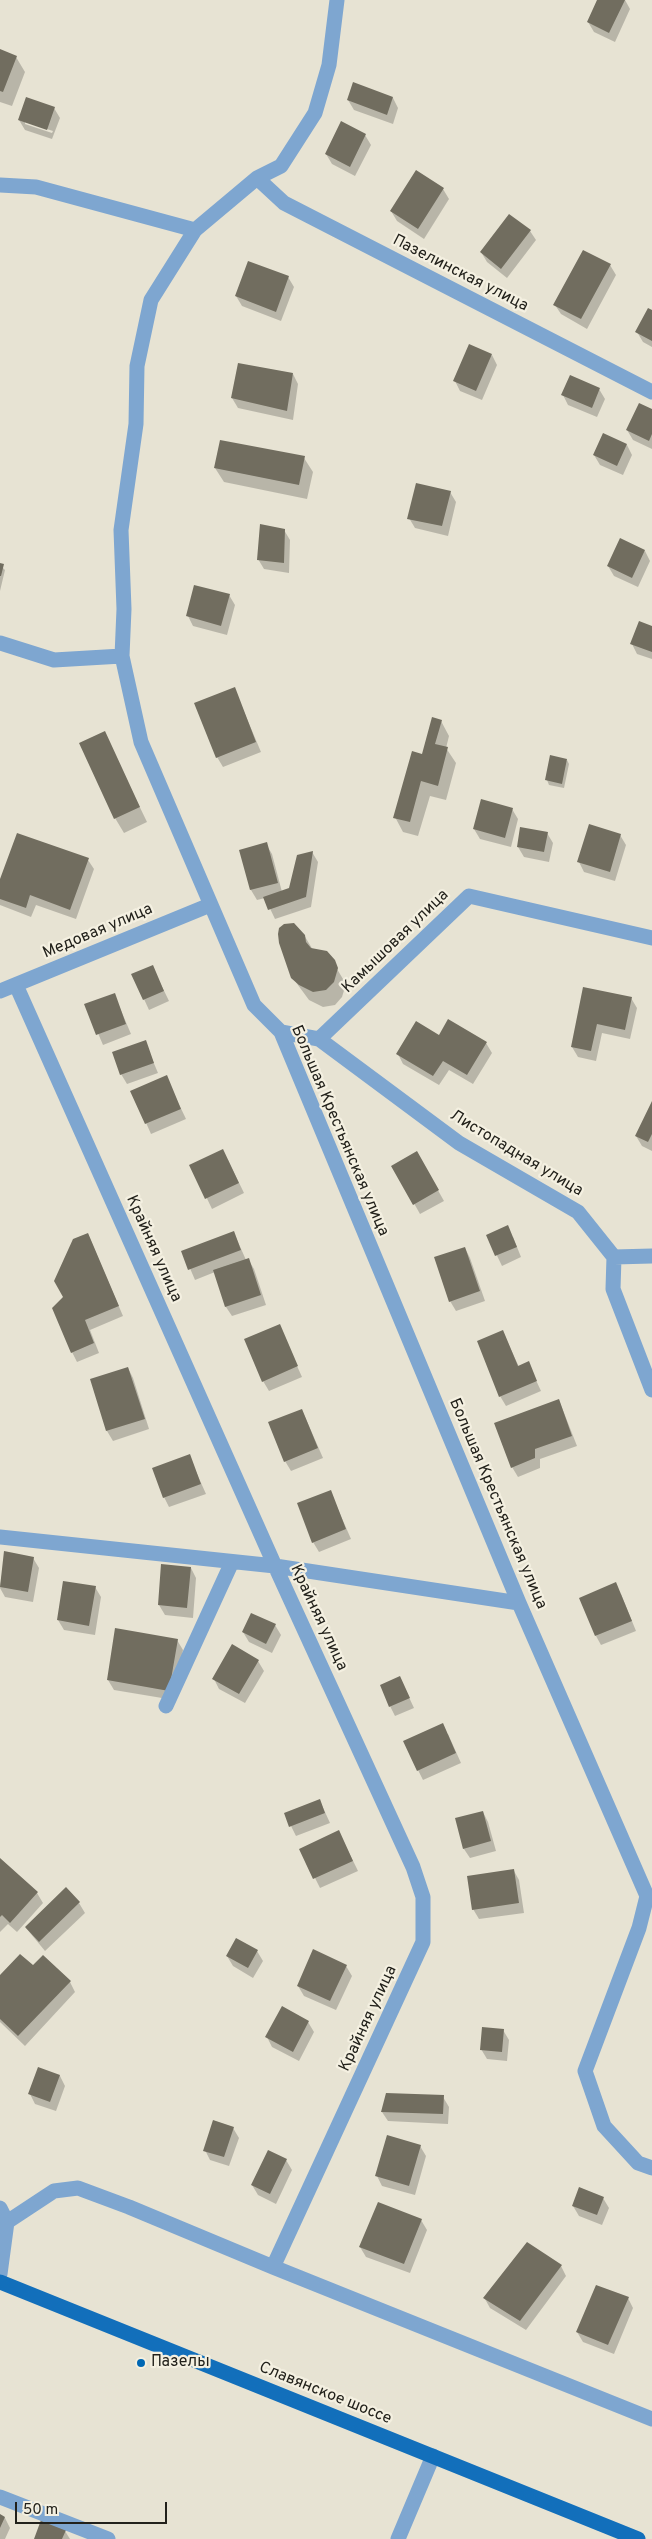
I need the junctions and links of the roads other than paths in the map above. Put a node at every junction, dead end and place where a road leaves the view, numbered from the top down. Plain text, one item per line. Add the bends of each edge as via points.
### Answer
1 (337, 0) edge
2 (257, 178) junction
3 (0, 185) edge
4 (195, 230) junction
5 (652, 392) edge
6 (0, 643) edge
7 (122, 656) junction
8 (210, 905) junction
9 (652, 938) edge
10 (16, 985) junction
11 (0, 991) edge
12 (281, 1032) junction
13 (319, 1039) junction
14 (652, 1256) edge
15 (614, 1257) junction
16 (652, 1390) edge
17 (0, 1537) edge
18 (232, 1562) junction
19 (274, 1566) junction
20 (519, 1603) junction
21 (166, 1706) dead end
22 (652, 2168) edge
23 (0, 2208) edge
24 (7, 2222) junction
25 (273, 2267) junction
26 (0, 2274) edge
27 (0, 2282) edge
28 (652, 2419) edge
29 (432, 2456) junction
30 (0, 2497) edge
31 (108, 2539) edge
32 (398, 2539) edge
33 (638, 2539) edge

1 - 2 street, Большая Крестьянская улица via 328,65 315,112 281,166
2 - 4 street, Большая Крестьянская улица
2 - 5 street, Пазелинская улица via 284,204
3 - 4 street via 36,187
4 - 7 street, Большая Крестьянская улица via 151,300 138,366 136,424 121,530
6 - 7 street via 54,660
7 - 8 street, Большая Крестьянская улица via 140,742
8 - 10 street, Медовая улица
8 - 12 street, Большая Крестьянская улица via 254,1004
9 - 13 street, Камышовая улица via 469,896
10 - 11 street, Медовая улица
10 - 19 street, Крайняя улица
12 - 13 street, Листопадная улица
12 - 20 street, Большая Крестьянская улица
13 - 15 street, Листопадная улица via 459,1143 578,1212
14 - 15 street
15 - 16 street via 613,1289
17 - 18 street
18 - 19 street
18 - 21 street
19 - 20 street
19 - 25 street, Крайняя улица via 413,1867 423,1898 424,1920 423,1942
20 - 22 street, Большая Крестьянская улица via 647,1896 639,1928 585,2071 604,2126 638,2163
23 - 24 street
24 - 25 street via 54,2191 78,2188
24 - 26 street
25 - 28 street
27 - 29 main road, Славянское шоссе
29 - 32 street
29 - 33 main road, Славянское шоссе
30 - 31 street

